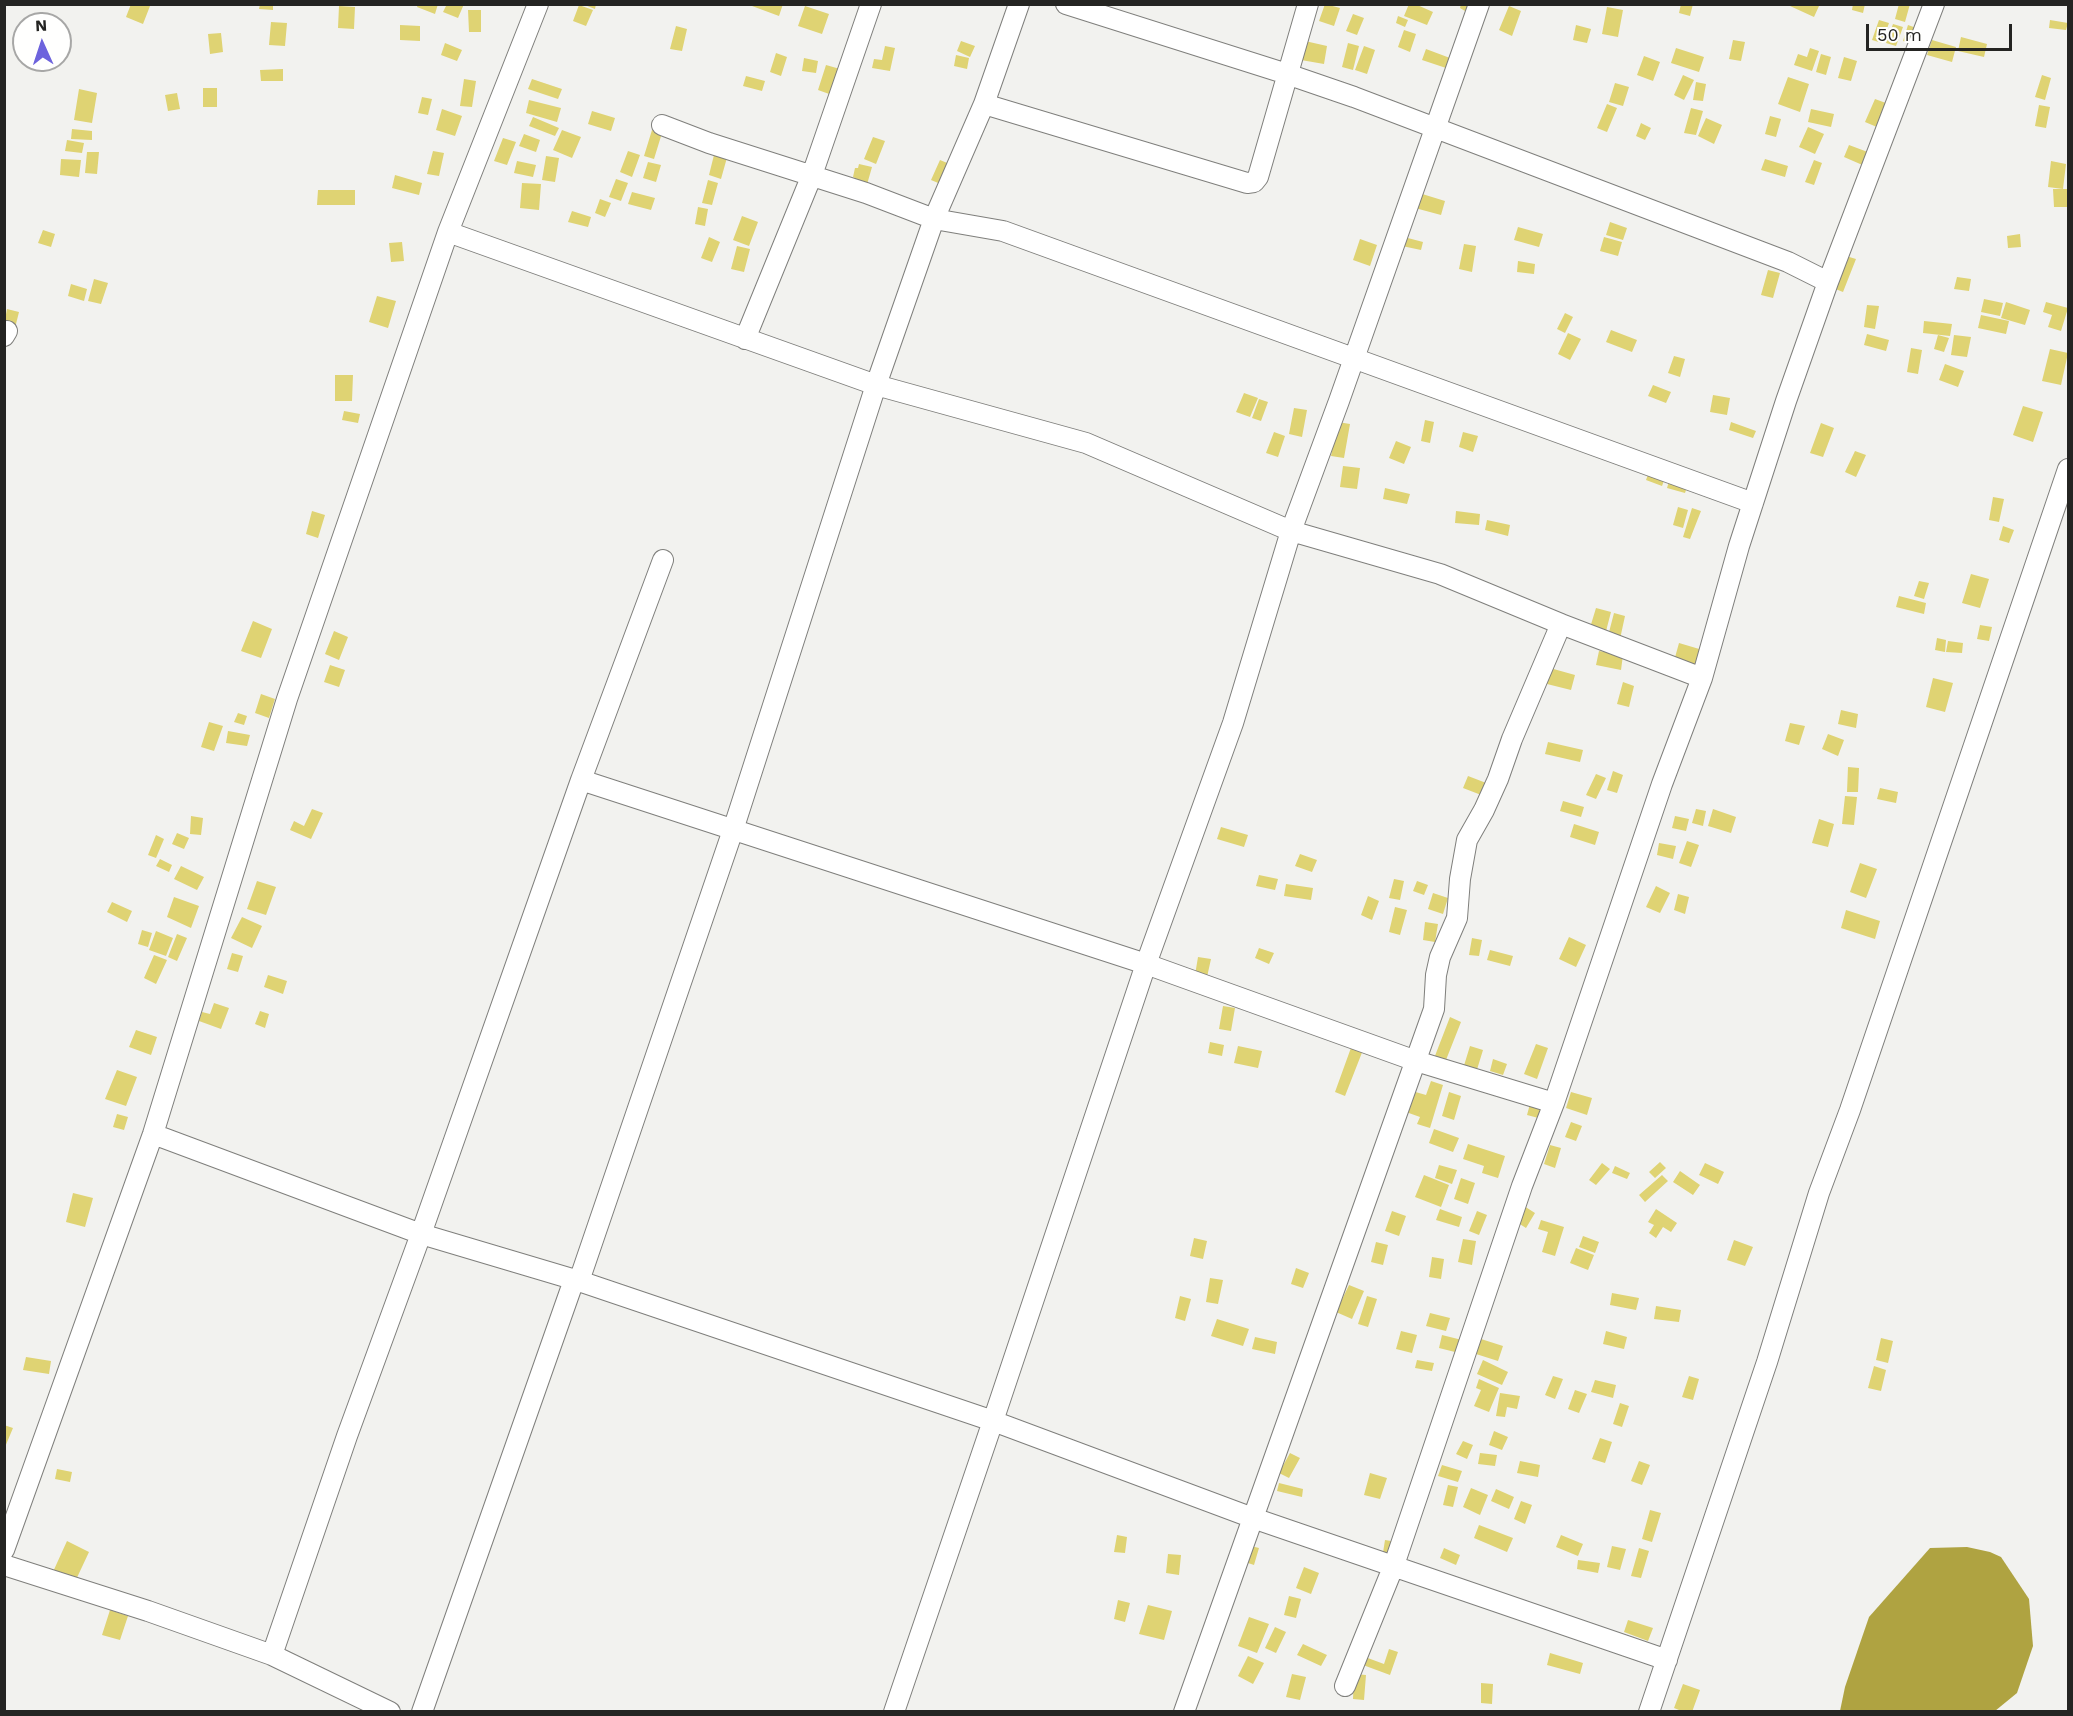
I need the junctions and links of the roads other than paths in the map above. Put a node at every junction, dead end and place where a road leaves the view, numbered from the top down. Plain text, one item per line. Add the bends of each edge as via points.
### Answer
1 (538, 4) edge
2 (871, 4) edge
3 (1019, 4) edge
4 (1066, 4) edge
5 (1308, 4) edge
6 (1479, 4) edge
7 (1934, 4) edge
8 (1287, 74) junction
9 (984, 104) junction
10 (662, 125) dead end
11 (1434, 129) junction
12 (812, 175) junction
13 (934, 219) junction
14 (448, 232) junction
15 (1828, 282) junction
16 (745, 339) junction
17 (1353, 359) junction
18 (876, 385) junction
19 (2068, 470) edge
20 (1753, 503) junction
21 (1290, 531) junction
22 (663, 560) dead end
23 (1561, 624) junction
24 (1702, 678) junction
25 (581, 780) junction
26 (733, 830) junction
27 (1146, 964) junction
28 (1416, 1061) junction
29 (1554, 1103) junction
30 (153, 1134) junction
31 (422, 1234) junction
32 (577, 1281) junction
33 (993, 1421) junction
34 (1253, 1518) junction
35 (4, 1550) edge
36 (4, 1565) edge
37 (1394, 1565) junction
38 (272, 1655) junction
39 (1667, 1660) junction
40 (1345, 1686) dead end
41 (390, 1712) edge
42 (422, 1712) edge
43 (894, 1712) edge
44 (1184, 1712) edge
45 (1649, 1712) edge

1 - 14 street
2 - 12 street
3 - 9 street
4 - 8 street
5 - 8 street
6 - 11 street
7 - 15 street
8 - 9 street via 1258,177 1247,183
8 - 11 street
9 - 13 street
10 - 12 street
11 - 15 street via 1788,261
11 - 17 street
12 - 13 street
12 - 16 street
13 - 17 street via 1003,231
13 - 18 street
14 - 16 street
14 - 30 street via 286,699
15 - 20 street
16 - 18 street
17 - 20 street
17 - 21 street
18 - 21 street via 1086,443
18 - 26 street
19 - 39 street via 1819,1193
20 - 24 street
21 - 23 street via 1440,574
21 - 27 street via 1233,723
22 - 25 street
23 - 24 street
23 - 28 street via 1498,779 1467,840 1457,918 1440,957 1434,1009
24 - 29 street
25 - 26 street
25 - 31 street
26 - 27 street
26 - 32 street
27 - 28 street
27 - 33 street
28 - 29 street
28 - 34 street
29 - 37 street via 1522,1186
30 - 31 street
30 - 35 street
31 - 32 street
31 - 38 street
32 - 33 street
32 - 42 street
33 - 34 street
33 - 43 street
34 - 37 street
34 - 44 street
36 - 38 street
37 - 39 street
37 - 40 street
38 - 41 street
39 - 45 street

